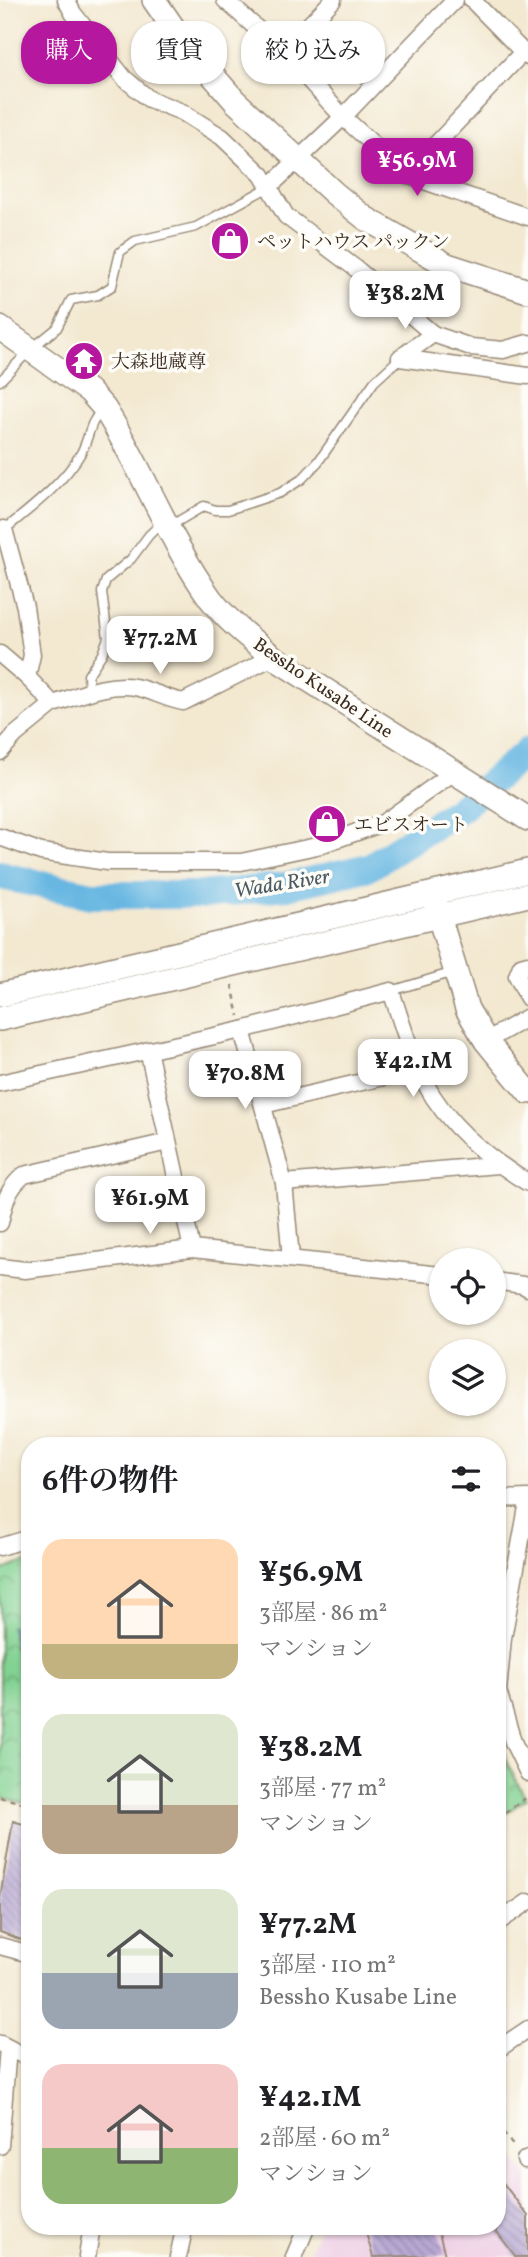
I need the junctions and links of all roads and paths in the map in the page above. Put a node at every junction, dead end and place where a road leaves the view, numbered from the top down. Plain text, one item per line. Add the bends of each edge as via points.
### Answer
1 (66, 0) edge
2 (154, 0) edge
3 (225, 0) edge
4 (333, 0) edge
5 (455, 0) edge
6 (472, 0) edge
7 (248, 21) edge
8 (312, 21) edge
9 (525, 54) edge
10 (312, 84) edge
11 (343, 117) junction
12 (299, 161) junction
13 (407, 175) junction
14 (269, 187) junction
15 (528, 217) edge
16 (528, 291) edge
17 (0, 328) edge
18 (433, 334) junction
19 (528, 343) edge
20 (31, 349) junction
21 (400, 358) junction
22 (528, 376) edge
23 (0, 380) edge
24 (104, 408) junction
25 (167, 523) junction
26 (2, 531) edge
27 (0, 654) edge
28 (273, 657) junction
29 (27, 677) junction
30 (89, 693) junction
31 (53, 704) junction
32 (0, 752) edge
33 (458, 774) junction
34 (528, 819) edge
35 (0, 837) edge
36 (528, 872) edge
37 (528, 895) edge
38 (435, 905) junction
39 (528, 964) edge
40 (227, 965) junction
41 (454, 972) junction
42 (391, 991) junction
43 (0, 995) edge
44 (528, 998) edge
45 (528, 1017) edge
46 (0, 1019) edge
47 (242, 1030) junction
48 (486, 1041) junction
49 (148, 1050) junction
50 (418, 1069) junction
51 (0, 1083) edge
52 (528, 1092) edge
53 (263, 1105) junction
54 (168, 1142) junction
55 (498, 1165) junction
56 (284, 1183) junction
57 (528, 1183) edge
58 (0, 1223) edge
59 (192, 1249) junction
60 (291, 1258) junction
61 (0, 1267) edge
62 (429, 1274) edge
63 (506, 1283) edge
64 (528, 1287) edge
65 (506, 1499) edge
66 (528, 1500) edge
67 (21, 1541) edge
68 (0, 1547) edge
69 (506, 1621) edge
70 (506, 1709) edge
71 (520, 1740) edge
72 (528, 1773) edge
73 (528, 1796) edge
74 (0, 1797) edge
75 (21, 1803) edge
76 (506, 1812) edge
77 (528, 1902) edge
78 (506, 1917) edge
79 (0, 1947) edge
80 (21, 1952) edge
81 (528, 2029) edge
82 (506, 2044) edge
83 (4, 2046) edge
84 (21, 2054) edge
85 (506, 2136) edge
86 (0, 2146) edge
87 (526, 2159) edge
88 (91, 2235) edge
89 (183, 2235) edge
90 (303, 2235) edge
91 (87, 2257) edge
92 (178, 2257) edge
93 (294, 2257) edge

1 - 14 street via 124,78 149,99 182,112 222,137
2 - 12 street via 234,101
3 - 7 street
4 - 8 street
5 - 11 street
6 - 9 street
9 - 13 street
10 - 11 street
11 - 12 street
11 - 13 street
12 - 14 street
12 - 16 street via 365,218 408,244 447,265
13 - 15 street
14 - 18 street via 286,216
14 - 20 lane via 196,227 135,241 121,252 112,286 98,295 71,300 57,328
17 - 20 street, Bessho Kusabe Line
18 - 19 street via 471,347 503,350
18 - 21 street
20 - 23 lane
20 - 24 street, Bessho Kusabe Line via 89,391
21 - 22 street
21 - 25 lane via 374,382 302,479 280,493 228,510 204,506
24 - 25 street, Bessho Kusabe Line
24 - 26 lane via 92,420 82,452 61,481
25 - 28 street, Bessho Kusabe Line via 211,599
25 - 30 lane via 149,535 131,559 106,580 102,592 108,638 88,675
26 - 29 street via 25,607 32,655
27 - 29 street
28 - 30 street via 183,702 136,687 111,686
28 - 33 street, Bessho Kusabe Line
29 - 31 street
30 - 31 street
31 - 32 street
33 - 34 street, Bessho Kusabe Line
33 - 35 street via 383,823 317,846 241,862 107,862 41,852
36 - 38 street
37 - 38 street
38 - 40 street
38 - 41 street
38 - 43 street
39 - 44 street via 521,966 517,976
40 - 46 street
40 - 47 path
41 - 42 lane
41 - 48 street via 467,1009
42 - 47 street
42 - 50 street
45 - 48 street
47 - 49 street
47 - 53 street
48 - 52 street
49 - 51 street
49 - 54 street
50 - 53 street
50 - 55 street via 452,1124
53 - 56 street
54 - 58 street via 24,1175 5,1199
54 - 59 street
55 - 56 street
55 - 57 street
56 - 60 street
59 - 60 street
59 - 61 street via 25,1270
60 - 62 street
63 - 64 street
65 - 66 street
66 - 69 street
67 - 68 street
70 - 71 street
71 - 72 street
73 - 76 path
74 - 75 path
77 - 78 street
79 - 80 street
81 - 82 street
83 - 84 street
83 - 86 street
85 - 87 path
88 - 91 street
89 - 92 street
90 - 93 street

